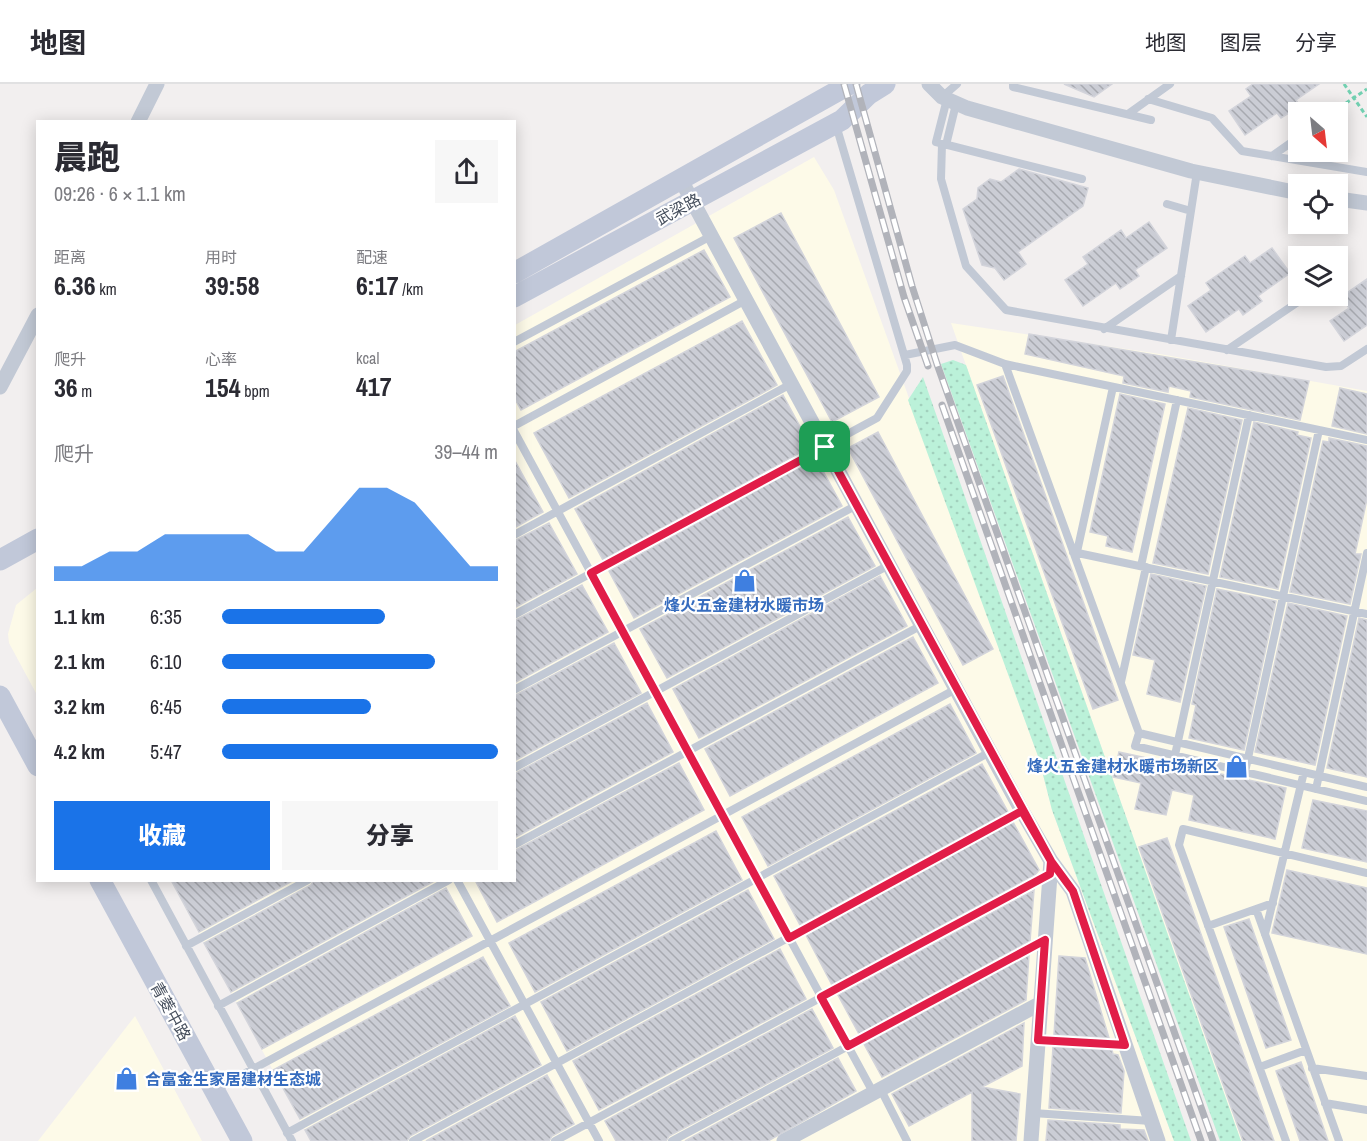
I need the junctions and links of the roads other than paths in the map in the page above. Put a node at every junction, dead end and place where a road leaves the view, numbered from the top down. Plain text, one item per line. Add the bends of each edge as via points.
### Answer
1 (158, 84) edge
2 (929, 84) edge
3 (957, 84) edge
4 (1013, 84) edge
5 (1170, 84) edge
6 (837, 87) edge
7 (874, 87) edge
8 (1148, 99) junction
9 (948, 100) junction
10 (1128, 114) junction
11 (139, 120) edge
12 (1151, 120) dead end
13 (839, 122) junction
14 (944, 144) junction
15 (1288, 145) edge
16 (1272, 156) junction
17 (1197, 172) junction
18 (1367, 172) edge
19 (1082, 179) dead end
20 (681, 180) junction
21 (1288, 191) edge
22 (1348, 200) edge
23 (692, 201) junction
24 (1367, 203) edge
25 (1167, 204) dead end
26 (1191, 211) junction
27 (711, 236) junction
28 (516, 272) edge
29 (1181, 276) junction
30 (516, 296) edge
31 (746, 300) junction
32 (1292, 306) edge
33 (36, 319) edge
34 (1104, 329) junction
35 (1171, 340) junction
36 (516, 341) edge
37 (1367, 349) edge
38 (1227, 350) junction
39 (905, 355) junction
40 (1005, 364) junction
41 (791, 384) junction
42 (0, 387) edge
43 (1113, 387) junction
44 (1177, 400) junction
45 (1249, 415) junction
46 (516, 425) edge
47 (1319, 430) junction
48 (516, 435) edge
49 (1367, 440) edge
50 (825, 447) junction
51 (857, 505) junction
52 (558, 511) junction
53 (516, 534) edge
54 (36, 540) edge
55 (1075, 552) junction
56 (1367, 553) edge
57 (36, 557) edge
58 (0, 560) edge
59 (889, 565) junction
60 (1144, 566) junction
61 (591, 573) junction
62 (0, 576) edge
63 (1213, 581) junction
64 (1283, 596) junction
65 (1354, 611) junction
66 (516, 614) edge
67 (1367, 614) edge
68 (922, 625) junction
69 (623, 632) junction
70 (1121, 683) junction
71 (956, 688) junction
72 (516, 689) edge
73 (656, 692) junction
74 (0, 696) edge
75 (1139, 733) junction
76 (1178, 742) junction
77 (688, 751) junction
78 (990, 752) junction
79 (1175, 755) junction
80 (1248, 759) junction
81 (36, 761) edge
82 (516, 767) edge
83 (1245, 772) junction
84 (1304, 772) junction
85 (1319, 776) junction
86 (1301, 785) junction
87 (1367, 787) edge
88 (1316, 789) junction
89 (1367, 801) edge
90 (1022, 811) junction
91 (723, 815) junction
92 (516, 844) edge
93 (1285, 853) junction
94 (1050, 868) junction
95 (1367, 873) edge
96 (757, 878) junction
97 (101, 882) edge
98 (304, 882) edge
99 (445, 882) edge
100 (458, 882) edge
101 (152, 883) edge
102 (1273, 903) junction
103 (1256, 909) junction
104 (1208, 926) junction
105 (1265, 936) junction
106 (789, 938) junction
107 (1045, 940) junction
108 (490, 941) junction
109 (186, 946) junction
110 (821, 997) junction
111 (524, 1004) junction
112 (1041, 1004) junction
113 (218, 1006) junction
114 (1038, 1040) junction
115 (1125, 1045) junction
116 (848, 1046) junction
117 (1306, 1050) junction
118 (556, 1063) junction
119 (1260, 1067) junction
120 (1312, 1068) junction
121 (253, 1070) junction
122 (1367, 1076) edge
123 (215, 1090) junction
124 (877, 1092) junction
125 (1325, 1103) junction
126 (1367, 1110) edge
127 (1033, 1113) junction
128 (1151, 1121) junction
129 (589, 1123) junction
130 (287, 1133) junction
131 (242, 1141) edge
132 (291, 1141) edge
133 (413, 1141) edge
134 (555, 1141) edge
135 (599, 1141) edge
136 (672, 1141) edge
137 (784, 1141) edge
138 (907, 1141) edge
139 (1031, 1141) edge
140 (1158, 1141) edge
141 (1286, 1141) edge
142 (1339, 1141) edge

1 - 11 street
2 - 9 street
3 - 9 lane
4 - 10 lane
5 - 8 lane
6 - 13 main road
6 - 20 main road, 武梁路
7 - 13 main road, 武梁路
8 - 10 lane
8 - 16 lane via 1212,118 1237,148
9 - 14 lane
9 - 17 street
10 - 12 lane
13 - 23 main road, 武梁路
13 - 39 lane
14 - 19 lane
14 - 34 lane via 940,179 971,273 1011,313
15 - 16 lane
16 - 18 lane
17 - 21 street
17 - 26 lane
20 - 23 street
20 - 28 main road, 武梁路
22 - 24 street
23 - 27 street
23 - 30 main road, 武梁路
25 - 26 lane
26 - 29 lane
27 - 31 street
27 - 36 lane
29 - 34 lane
29 - 35 lane
31 - 41 street
31 - 46 lane
32 - 38 lane
33 - 42 street
34 - 35 lane
35 - 38 lane
37 - 38 lane via 1334,368
39 - 40 lane via 955,345
39 - 50 lane via 907,371 877,418
40 - 43 lane
40 - 55 lane
41 - 50 street
41 - 52 lane
43 - 44 lane
43 - 55 lane
44 - 45 lane
44 - 60 lane
45 - 47 lane
45 - 63 lane
47 - 49 lane
47 - 64 lane
48 - 52 lane
50 - 51 street
50 - 61 lane
51 - 59 street
51 - 69 lane
52 - 53 lane
52 - 61 lane
54 - 58 main road
55 - 60 lane
55 - 70 lane
56 - 65 lane
57 - 62 main road
59 - 68 street
59 - 73 lane
60 - 63 lane
60 - 70 lane
61 - 66 lane
61 - 69 lane
63 - 64 lane
63 - 76 lane
64 - 65 lane
64 - 80 lane
65 - 67 lane
65 - 85 lane
68 - 71 street
68 - 77 lane
69 - 72 lane
69 - 73 lane
70 - 75 lane
71 - 78 street
71 - 91 lane
73 - 77 lane
73 - 82 lane
74 - 81 main road
75 - 76 lane
75 - 79 lane via 1135,746
76 - 79 lane
76 - 80 lane
77 - 91 lane
77 - 92 lane
78 - 90 street
78 - 96 lane
79 - 83 lane
80 - 83 lane
80 - 84 lane
83 - 86 lane
84 - 85 lane
84 - 86 lane
85 - 87 lane
85 - 88 lane
86 - 88 lane
86 - 93 lane
88 - 89 lane
90 - 94 street
90 - 106 lane
91 - 96 lane
91 - 108 lane
93 - 95 lane
93 - 102 lane
93 - 104 lane via 1183,829 1179,845
94 - 107 street
94 - 110 lane
94 - 115 street via 1073,891
96 - 106 lane
96 - 111 lane
97 - 123 main road, 青菱中路
98 - 109 lane
99 - 113 lane
100 - 108 lane
101 - 109 lane
102 - 103 lane
102 - 105 lane
103 - 104 lane
103 - 105 lane
104 - 119 lane
105 - 117 lane
106 - 110 lane
106 - 118 lane
107 - 112 street
107 - 116 lane
108 - 111 lane
108 - 121 lane
109 - 113 lane
110 - 116 lane
110 - 129 lane
111 - 118 lane
111 - 130 lane
112 - 114 street
112 - 124 street
113 - 121 lane
114 - 115 lane
114 - 127 street
115 - 128 street
116 - 124 lane
116 - 136 lane
117 - 119 lane
117 - 120 lane
118 - 129 lane
118 - 133 lane
119 - 141 lane
120 - 122 lane
120 - 125 lane
121 - 123 lane
121 - 130 lane
123 - 131 main road, 青菱中路
124 - 137 street
124 - 138 lane
125 - 126 lane
125 - 142 lane
127 - 128 lane
127 - 139 street
128 - 140 street
129 - 134 lane
129 - 135 lane
130 - 132 lane

